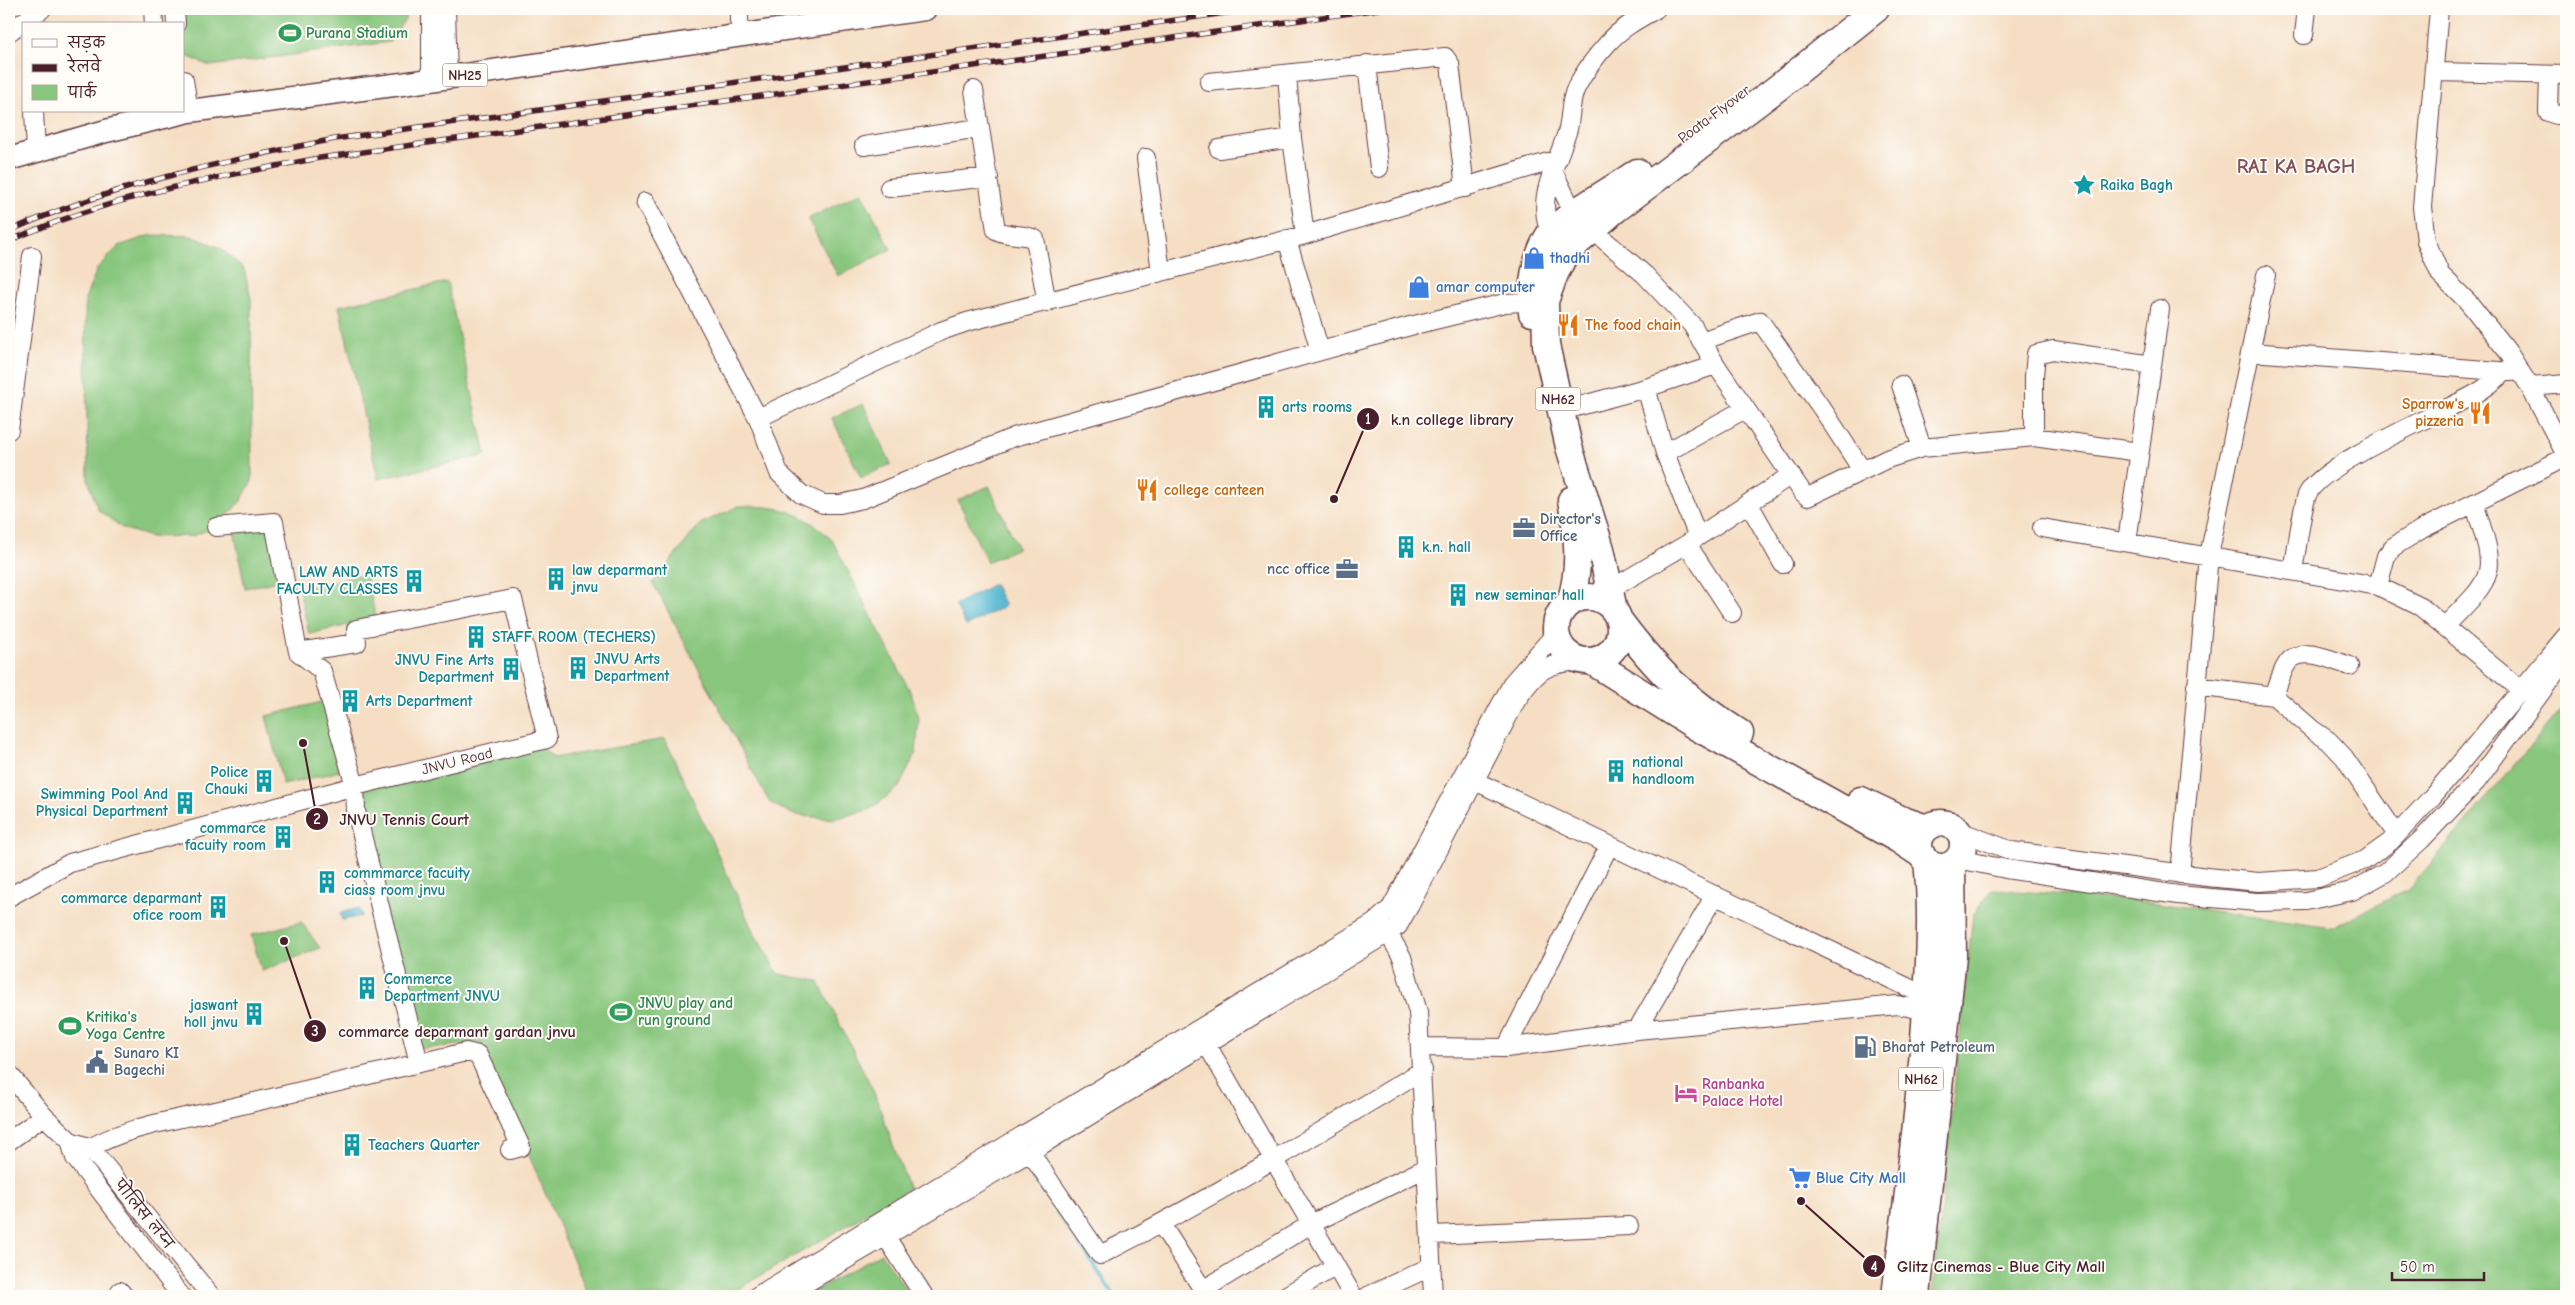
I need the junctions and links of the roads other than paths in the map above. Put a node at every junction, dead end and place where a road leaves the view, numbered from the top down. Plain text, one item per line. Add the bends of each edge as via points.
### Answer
1 (42, 9) edge
2 (153, 9) edge
3 (175, 9) edge
4 (431, 9) edge
5 (446, 9) edge
6 (828, 9) edge
7 (925, 9) edge
8 (1656, 9) edge
9 (1850, 9) edge
10 (1876, 9) edge
11 (2308, 9) edge
12 (2439, 9) edge
13 (739, 15) edge
14 (154, 22) edge
15 (176, 22) edge
16 (17, 25) edge
17 (2304, 35) dead end
18 (1367, 64) junction
19 (440, 71) junction
20 (2435, 72) junction
21 (1287, 74) junction
22 (2558, 75) edge
23 (1209, 82) dead end
24 (974, 90) dead end
25 (186, 96) edge
26 (34, 112) edge
27 (117, 112) edge
28 (161, 114) edge
29 (2566, 114) edge
30 (979, 128) junction
31 (1292, 138) junction
32 (35, 144) junction
33 (9, 145) edge
34 (864, 146) dead end
35 (1219, 149) dead end
36 (1146, 158) dead end
37 (9, 159) edge
38 (1555, 165) junction
39 (1379, 168) dead end
40 (989, 177) junction
41 (889, 188) dead end
42 (1466, 188) junction
43 (645, 202) dead end
44 (1582, 222) junction
45 (1550, 234) junction
46 (1305, 235) junction
47 (1287, 239) junction
48 (32, 256) dead end
49 (1564, 256) junction
50 (1161, 272) junction
51 (2266, 275) dead end
52 (1538, 301) junction
53 (1047, 303) junction
54 (2160, 309) dead end
55 (16, 318) edge
56 (1701, 341) junction
57 (1320, 351) junction
58 (2251, 352) junction
59 (1716, 365) junction
60 (2152, 365) junction
61 (2512, 372) junction
62 (2566, 384) edge
63 (1901, 385) dead end
64 (2530, 387) junction
65 (1646, 388) junction
66 (1745, 408) junction
67 (1561, 411) junction
68 (758, 418) junction
69 (9, 423) edge
70 (2034, 437) junction
71 (1922, 448) junction
72 (2139, 452) junction
73 (1665, 453) junction
74 (2566, 456) edge
75 (1862, 470) junction
76 (1791, 475) junction
77 (2474, 503) junction
78 (1749, 504) junction
79 (216, 527) dead end
80 (2042, 528) dead end
81 (1693, 540) junction
82 (2127, 542) junction
83 (2209, 556) junction
84 (1783, 564) dead end
85 (2293, 570) junction
86 (2378, 586) junction
87 (1570, 603) junction
88 (1615, 606) junction
89 (1732, 613) dead end
90 (2445, 626) junction
91 (1556, 632) junction
92 (2566, 636) edge
93 (298, 652) junction
94 (2566, 658) edge
95 (1587, 661) junction
96 (2350, 666) dead end
97 (2196, 686) junction
98 (2521, 690) junction
99 (2274, 696) junction
100 (1475, 781) junction
101 (355, 786) junction
102 (1927, 828) junction
103 (1959, 831) junction
104 (2397, 835) junction
105 (1609, 846) junction
106 (1924, 858) junction
107 (1955, 862) junction
108 (2180, 874) junction
109 (1715, 895) junction
110 (9, 897) edge
111 (1388, 933) junction
112 (1927, 1004) junction
113 (1637, 1030) junction
114 (1207, 1045) junction
115 (1422, 1047) junction
116 (1506, 1048) junction
117 (419, 1062) junction
118 (1423, 1070) junction
119 (9, 1074) edge
120 (44, 1116) junction
121 (9, 1141) edge
122 (510, 1150) dead end
123 (1030, 1152) junction
124 (82, 1153) junction
125 (1274, 1160) junction
126 (1426, 1168) junction
127 (1161, 1224) junction
128 (1312, 1224) junction
129 (1629, 1226) dead end
130 (1432, 1235) junction
131 (886, 1237) junction
132 (1336, 1266) junction
133 (1432, 1266) junction
134 (1205, 1293) edge
135 (181, 1296) edge
136 (212, 1296) edge
137 (757, 1296) edge
138 (784, 1296) edge
139 (924, 1296) edge
140 (1285, 1296) edge
141 (1353, 1296) edge
142 (1368, 1296) edge
143 (1433, 1296) edge
144 (1895, 1296) edge
145 (1917, 1296) edge

1 - 16 street
2 - 14 street
3 - 15 street
4 - 19 street
5 - 19 street
6 - 13 main road, NH25
7 - 19 main road, NH25
8 - 38 street via 1610,40 1575,90 1568,128
9 - 44 highway, Poata Flyover / NH62 via 1620,184
10 - 44 highway, Poata Flyover / NH62 via 1615,210
11 - 17 street
12 - 20 street
13 - 19 main road, NH25
18 - 21 street
18 - 39 street
18 - 42 street via 1445,57 1450,64
19 - 25 main road, NH25
20 - 22 street
20 - 61 street via 2422,207 2426,241 2440,274 2469,303 2508,352
21 - 23 street
21 - 31 street
22 - 29 street via 2548,112
24 - 30 street
26 - 32 street
27 - 32 main road, NH25
28 - 32 main road, NH25
30 - 34 street
30 - 40 street
31 - 35 street
31 - 46 street
32 - 33 main road, NH25
32 - 37 main road, NH25
36 - 50 street
38 - 42 street
38 - 44 street
38 - 45 street via 1547,185 1544,212
40 - 41 street
40 - 53 street via 996,230 1034,239
42 - 46 street
43 - 68 street
44 - 45 highway, NH62
44 - 49 highway, NH62
44 - 56 street via 1645,275 1677,308
45 - 49 street
45 - 52 highway, NH62 via 1535,269
46 - 47 street
47 - 50 street
47 - 57 street
48 - 55 street
49 - 52 highway, NH62
50 - 53 street
51 - 58 street
52 - 57 street via 1505,303
52 - 67 highway, NH62
52 - 87 highway, NH62 via 1546,396 1577,533 1578,570
53 - 68 street via 941,331
54 - 60 street
55 - 69 street
56 - 59 street
56 - 75 street via 1760,321
57 - 68 street via 1014,437 863,499 840,504 823,504 801,494 779,473
58 - 61 street
58 - 83 street
59 - 65 street
59 - 66 street
60 - 70 street via 2053,350 2036,354
60 - 72 street
61 - 64 street
61 - 85 street via 2349,460 2321,479 2308,494
62 - 64 street
63 - 71 street
64 - 74 street
65 - 67 street
65 - 73 street
66 - 73 street
66 - 76 street
67 - 88 highway, NH62
70 - 71 street
70 - 72 street
71 - 75 street
72 - 82 street
73 - 81 street
74 - 77 street
75 - 76 street via 1810,497 1802,493
76 - 78 street
77 - 86 street via 2393,547 2386,556
77 - 90 street via 2489,550 2490,564 2479,592
78 - 81 street
78 - 84 street
79 - 93 street via 274,522
80 - 82 street
81 - 88 street
81 - 89 street
82 - 83 street
83 - 85 street
83 - 97 street
85 - 86 street
86 - 90 street via 2421,607
87 - 88 highway, NH62 via 1593,597
87 - 91 highway, NH62 via 1557,621
88 - 95 highway, NH62 via 1620,631 1618,642 1607,655
88 - 102 highway, NH62 via 1648,658 1703,710 1780,758 1874,807
90 - 98 street
91 - 95 highway via 1564,651
91 - 137 street via 1513,682 1391,908 1374,923
92 - 98 street
93 - 101 street via 322,671
93 - 101 street, JNVU Road via 357,644 356,629 513,599 547,739
94 - 107 street via 2477,782 2386,873 2352,892 2306,901 2257,902 2178,895
95 - 100 street via 1549,665 1529,682
95 - 106 highway via 1698,728 1900,840
96 - 99 street via 2313,654 2298,656 2289,661
97 - 99 street
97 - 108 street
98 - 104 street
99 - 104 street via 2344,756
100 - 105 street
100 - 111 street via 1410,906 1398,926
101 - 110 street, JNVU Road via 70,863
101 - 117 street via 356,810
102 - 103 highway, NH62 via 1940,823
102 - 106 highway, NH62 via 1920,841
103 - 107 highway, NH62 via 1964,845
103 - 108 street via 2012,851
104 - 108 street via 2365,860 2318,878 2259,882
105 - 109 street
105 - 116 street
106 - 107 highway via 1939,867
106 - 112 highway, NH62 via 1931,916
107 - 145 highway, NH62 via 1953,956
109 - 112 street
109 - 113 street
111 - 114 street
111 - 115 street via 1409,975
112 - 113 street
112 - 144 highway, NH62 via 1918,1115
113 - 116 street
114 - 123 street
114 - 125 street
115 - 116 street
115 - 118 street
117 - 122 street via 466,1052 478,1055 520,1147
117 - 124 street via 109,1138
118 - 125 street
118 - 126 street
119 - 120 street, पोलिस लय्न
120 - 121 street
120 - 124 street, पोलिस लय्न
123 - 127 street via 1100,1255
123 - 131 street
124 - 135 street, पोलिस लय्न
124 - 136 street, पोलिस लय्न
125 - 127 street
125 - 128 street
126 - 128 street
126 - 130 street
127 - 134 street
128 - 132 street
128 - 134 street
129 - 130 street
130 - 133 street
131 - 138 street
131 - 139 street
132 - 140 street
132 - 141 street
133 - 142 street
133 - 143 street

